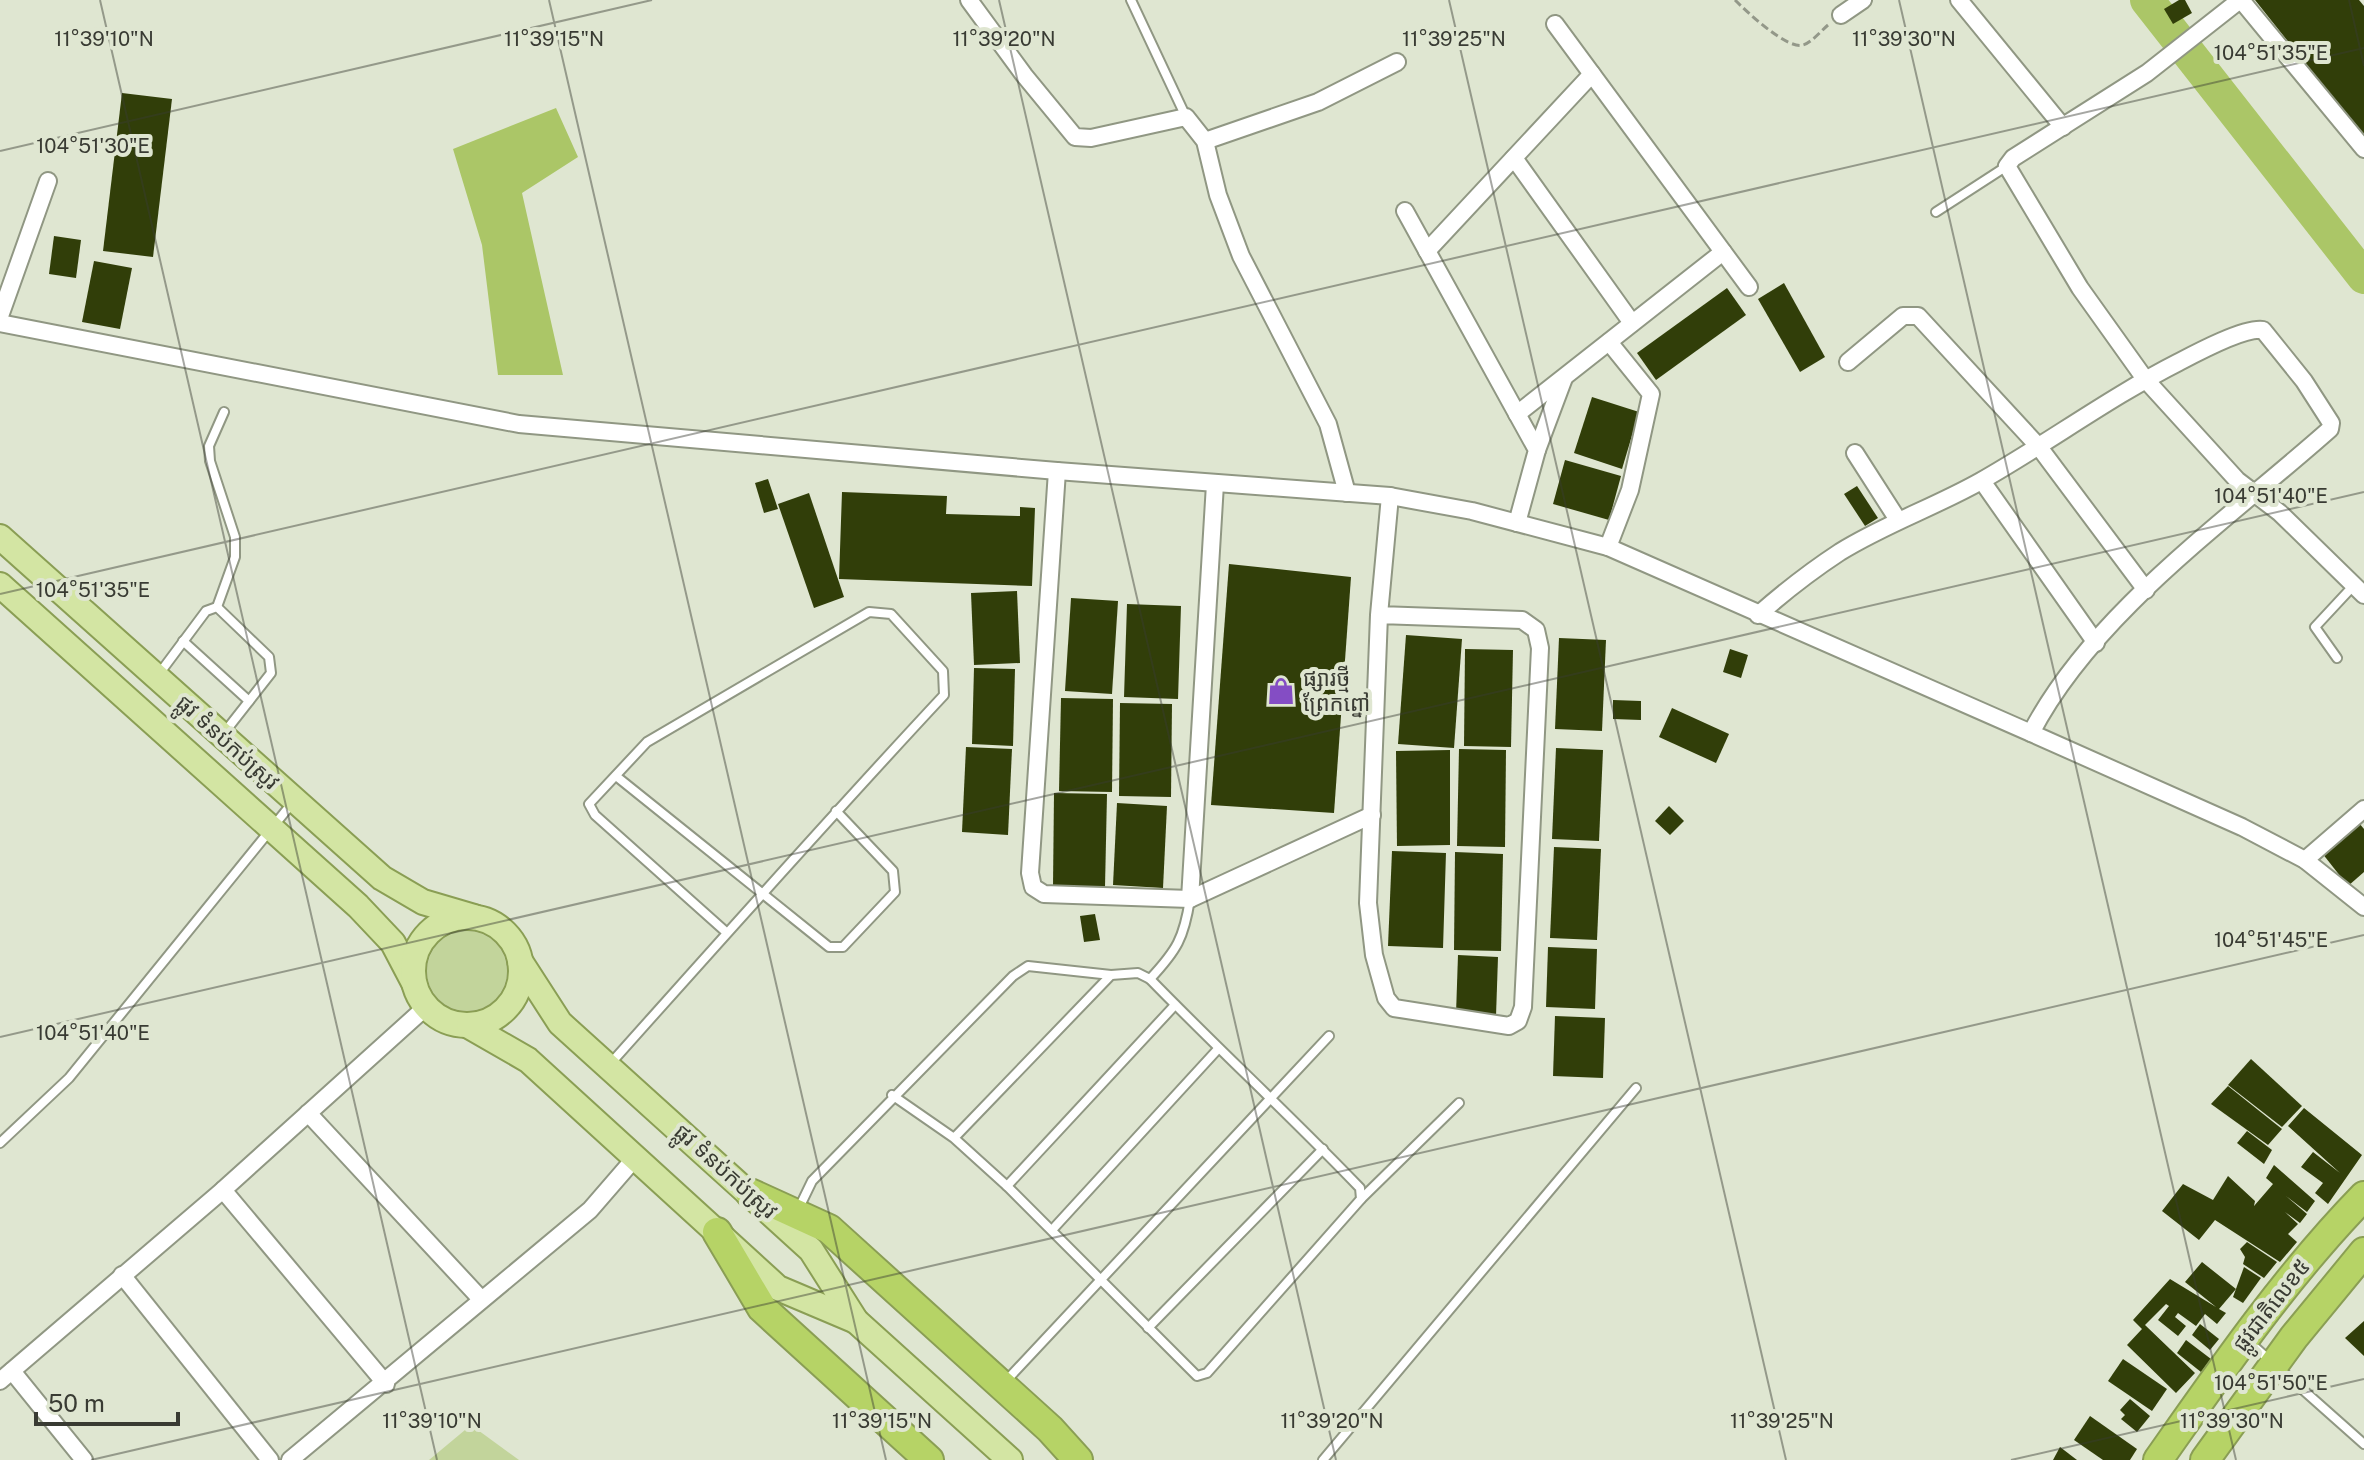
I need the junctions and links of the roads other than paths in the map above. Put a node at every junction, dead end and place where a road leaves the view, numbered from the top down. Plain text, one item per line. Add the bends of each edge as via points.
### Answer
1 (969, 0) edge
2 (1131, 0) edge
3 (1863, 0) edge
4 (1959, 0) edge
5 (2240, 0) edge
6 (1841, 15) road end
7 (1555, 24) dead end
8 (1397, 62) dead end
9 (1592, 74) junction
10 (1186, 117) junction
11 (2063, 127) junction
12 (1205, 141) junction
13 (2364, 149) edge
14 (1514, 158) junction
15 (2007, 166) junction
16 (48, 181) dead end
17 (1405, 211) dead end
18 (1936, 212) dead end
19 (1427, 251) junction
20 (1723, 252) junction
21 (1749, 287) dead end
22 (0, 316) edge
23 (0, 323) edge
24 (1632, 323) junction
25 (1609, 342) junction
26 (1848, 362) dead end
27 (1564, 377) junction
28 (2145, 379) junction
29 (224, 412) dead end
30 (1517, 414) junction
31 (2039, 447) junction
32 (1537, 450) junction
33 (1855, 453) dead end
34 (1057, 471) junction
35 (1982, 481) junction
36 (1215, 484) junction
37 (1347, 493) junction
38 (2257, 494) junction
39 (1390, 496) junction
40 (1898, 520) junction
41 (1517, 523) junction
42 (0, 537) edge
43 (1608, 547) junction
44 (2361, 584) edge
45 (0, 585) edge
46 (2146, 590) junction
47 (217, 607) junction
48 (1379, 615) junction
49 (1758, 615) junction
50 (183, 641) junction
51 (2096, 643) junction
52 (2337, 658) dead end
53 (156, 677) junction
54 (249, 701) junction
55 (2031, 733) junction
56 (221, 736) junction
57 (616, 776) junction
58 (294, 801) junction
59 (2364, 809) edge
60 (836, 811) junction
61 (1372, 815) junction
62 (271, 829) junction
63 (2305, 860) junction
64 (759, 893) junction
65 (1190, 899) junction
66 (2364, 907) edge
67 (474, 917) junction
68 (726, 932) junction
69 (520, 961) junction
70 (1111, 975) junction
71 (1150, 979) junction
72 (414, 983) junction
73 (1175, 1005) junction
74 (426, 1007) junction
75 (469, 1026) junction
76 (1329, 1036) dead end
77 (1218, 1049) junction
78 (608, 1066) junction
79 (1636, 1088) dead end
80 (892, 1095) junction
81 (1268, 1100) junction
82 (1459, 1103) dead end
83 (308, 1113) junction
84 (954, 1138) junction
85 (0, 1143) edge
86 (1323, 1149) junction
87 (635, 1158) junction
88 (1007, 1186) junction
89 (223, 1190) junction
90 (750, 1193) junction
91 (2364, 1196) edge
92 (1361, 1199) junction
93 (796, 1214) junction
94 (1052, 1230) junction
95 (717, 1232) junction
96 (2362, 1258) edge
97 (122, 1275) junction
98 (1100, 1282) junction
99 (480, 1298) junction
100 (856, 1321) junction
101 (1148, 1328) junction
102 (2244, 1338) junction
103 (2274, 1363) junction
104 (6, 1376) edge
105 (386, 1384) junction
106 (1002, 1385) junction
107 (2364, 1444) edge
108 (84, 1460) edge
109 (270, 1460) edge
110 (290, 1460) edge
111 (929, 1460) edge
112 (1010, 1460) edge
113 (1078, 1460) edge
114 (1323, 1460) edge
115 (2158, 1460) edge
116 (2205, 1460) edge

1 - 10 street via 1075,137
2 - 10 lane
3 - 6 street
4 - 11 street
5 - 11 street via 2147,73
5 - 13 street
7 - 9 street
8 - 12 street via 1318,102
9 - 14 street
9 - 20 street
10 - 12 street
11 - 15 street
12 - 37 street via 1241,256 1328,424
14 - 19 street
14 - 24 street
15 - 18 lane
15 - 28 street via 2080,288
16 - 22 street
17 - 19 street
19 - 30 street
20 - 21 street
20 - 24 street
23 - 34 street via 519,424
24 - 25 street
25 - 27 street
25 - 43 street via 1651,394 1630,490
26 - 31 street via 1903,316 1918,316
27 - 30 street
27 - 32 street
28 - 31 street
28 - 38 street via 2237,480
28 - 38 street via 2199,351 2263,330 2331,423
29 - 47 lane via 209,446 210,461 235,537 235,557
30 - 32 street
31 - 35 street
31 - 46 street
32 - 41 street
33 - 40 street
34 - 36 street
34 - 65 street via 1033,887 1044,894
35 - 40 street
35 - 51 street
36 - 37 street
36 - 65 street
37 - 39 street
38 - 44 street
38 - 46 street
39 - 41 street
39 - 48 street
40 - 49 street via 1798,580
41 - 43 street
42 - 53 main road, ផ្លូវ ទំនប់កប់ស្រូវ
43 - 49 street
44 - 52 lane via 2315,627
45 - 62 main road, ផ្លូវ ទំនប់កប់ស្រូវ
46 - 51 street
47 - 50 lane via 206,611
47 - 54 lane via 269,657 271,673
48 - 61 street
48 - 61 street via 1522,620 1536,630 1540,664 1523,1007 1518,1021 1509,1026 1413,1014 1394,1008 1386,998 1368,903
49 - 55 street
50 - 53 lane
50 - 54 lane
51 - 55 street via 2053,691
53 - 56 main road, ផ្លូវ ទំនប់កប់ស្រូវ
54 - 56 lane
55 - 63 street
56 - 58 main road, ផ្លូវ ទំនប់កប់ស្រូវ
57 - 60 lane via 647,742 869,612 891,614 943,671 944,695
57 - 64 lane
57 - 68 lane via 589,804 590,810
58 - 62 lane
58 - 67 main road, ផ្លូវ ទំនប់កប់ស្រូវ via 382,878 423,902
59 - 63 street
60 - 64 lane
60 - 64 lane via 893,871 895,892 843,947 829,947
61 - 65 street
62 - 72 main road, ផ្លូវ ទំនប់កប់ស្រូវ via 367,915 393,943
62 - 85 lane via 69,1078
63 - 66 street
64 - 68 lane
65 - 71 lane via 1185,934 1176,952
67 - 69 main road via 509,937
67 - 72 main road via 443,922 425,935 413,959
68 - 78 lane
69 - 75 main road via 519,987 505,1010
69 - 78 main road, ផ្លូវ ទំនប់កប់ស្រូវ via 560,1023
70 - 71 lane via 1138,973
70 - 80 lane via 1028,966
70 - 84 lane
71 - 73 lane
72 - 74 main road
73 - 77 lane
73 - 88 lane
74 - 75 main road via 441,1020
74 - 83 street
75 - 87 main road, ផ្លូវ ទំនប់កប់ស្រូវ via 528,1060
76 - 81 lane
77 - 81 lane
77 - 94 lane
78 - 90 main road, ផ្លូវ ទំនប់កប់ស្រូវ
79 - 114 lane
80 - 84 lane
80 - 93 lane via 812,1181
81 - 86 lane
81 - 98 lane
82 - 92 lane
83 - 89 street
83 - 99 street
84 - 88 lane
86 - 92 lane via 1360,1188
86 - 101 lane
87 - 95 main road, ផ្លូវ ទំនប់កប់ស្រូវ
87 - 99 street via 590,1210
88 - 94 lane
89 - 97 street
89 - 105 street
90 - 93 highway
90 - 100 main road, ផ្លូវ ទំនប់កប់ស្រូវ via 811,1250
91 - 102 highway, ផ្លូវជាតិលេខ៥
92 - 101 lane via 1207,1373 1191,1374
93 - 106 highway via 829,1229
94 - 98 lane
95 - 100 main road, ផ្លូវ ទំនប់កប់ស្រូវ via 778,1288
95 - 111 highway via 762,1308
96 - 103 highway, ផ្លូវជាតិលេខ៥
97 - 104 street
97 - 109 street
98 - 101 lane
98 - 106 lane
99 - 105 street
100 - 112 main road, ផ្លូវ ទំនប់កប់ស្រូវ
102 - 103 lane
102 - 115 highway, ផ្លូវជាតិលេខ៥
103 - 107 lane
103 - 116 highway, ផ្លូវជាតិលេខ៥
104 - 108 street
105 - 110 street
106 - 113 highway

